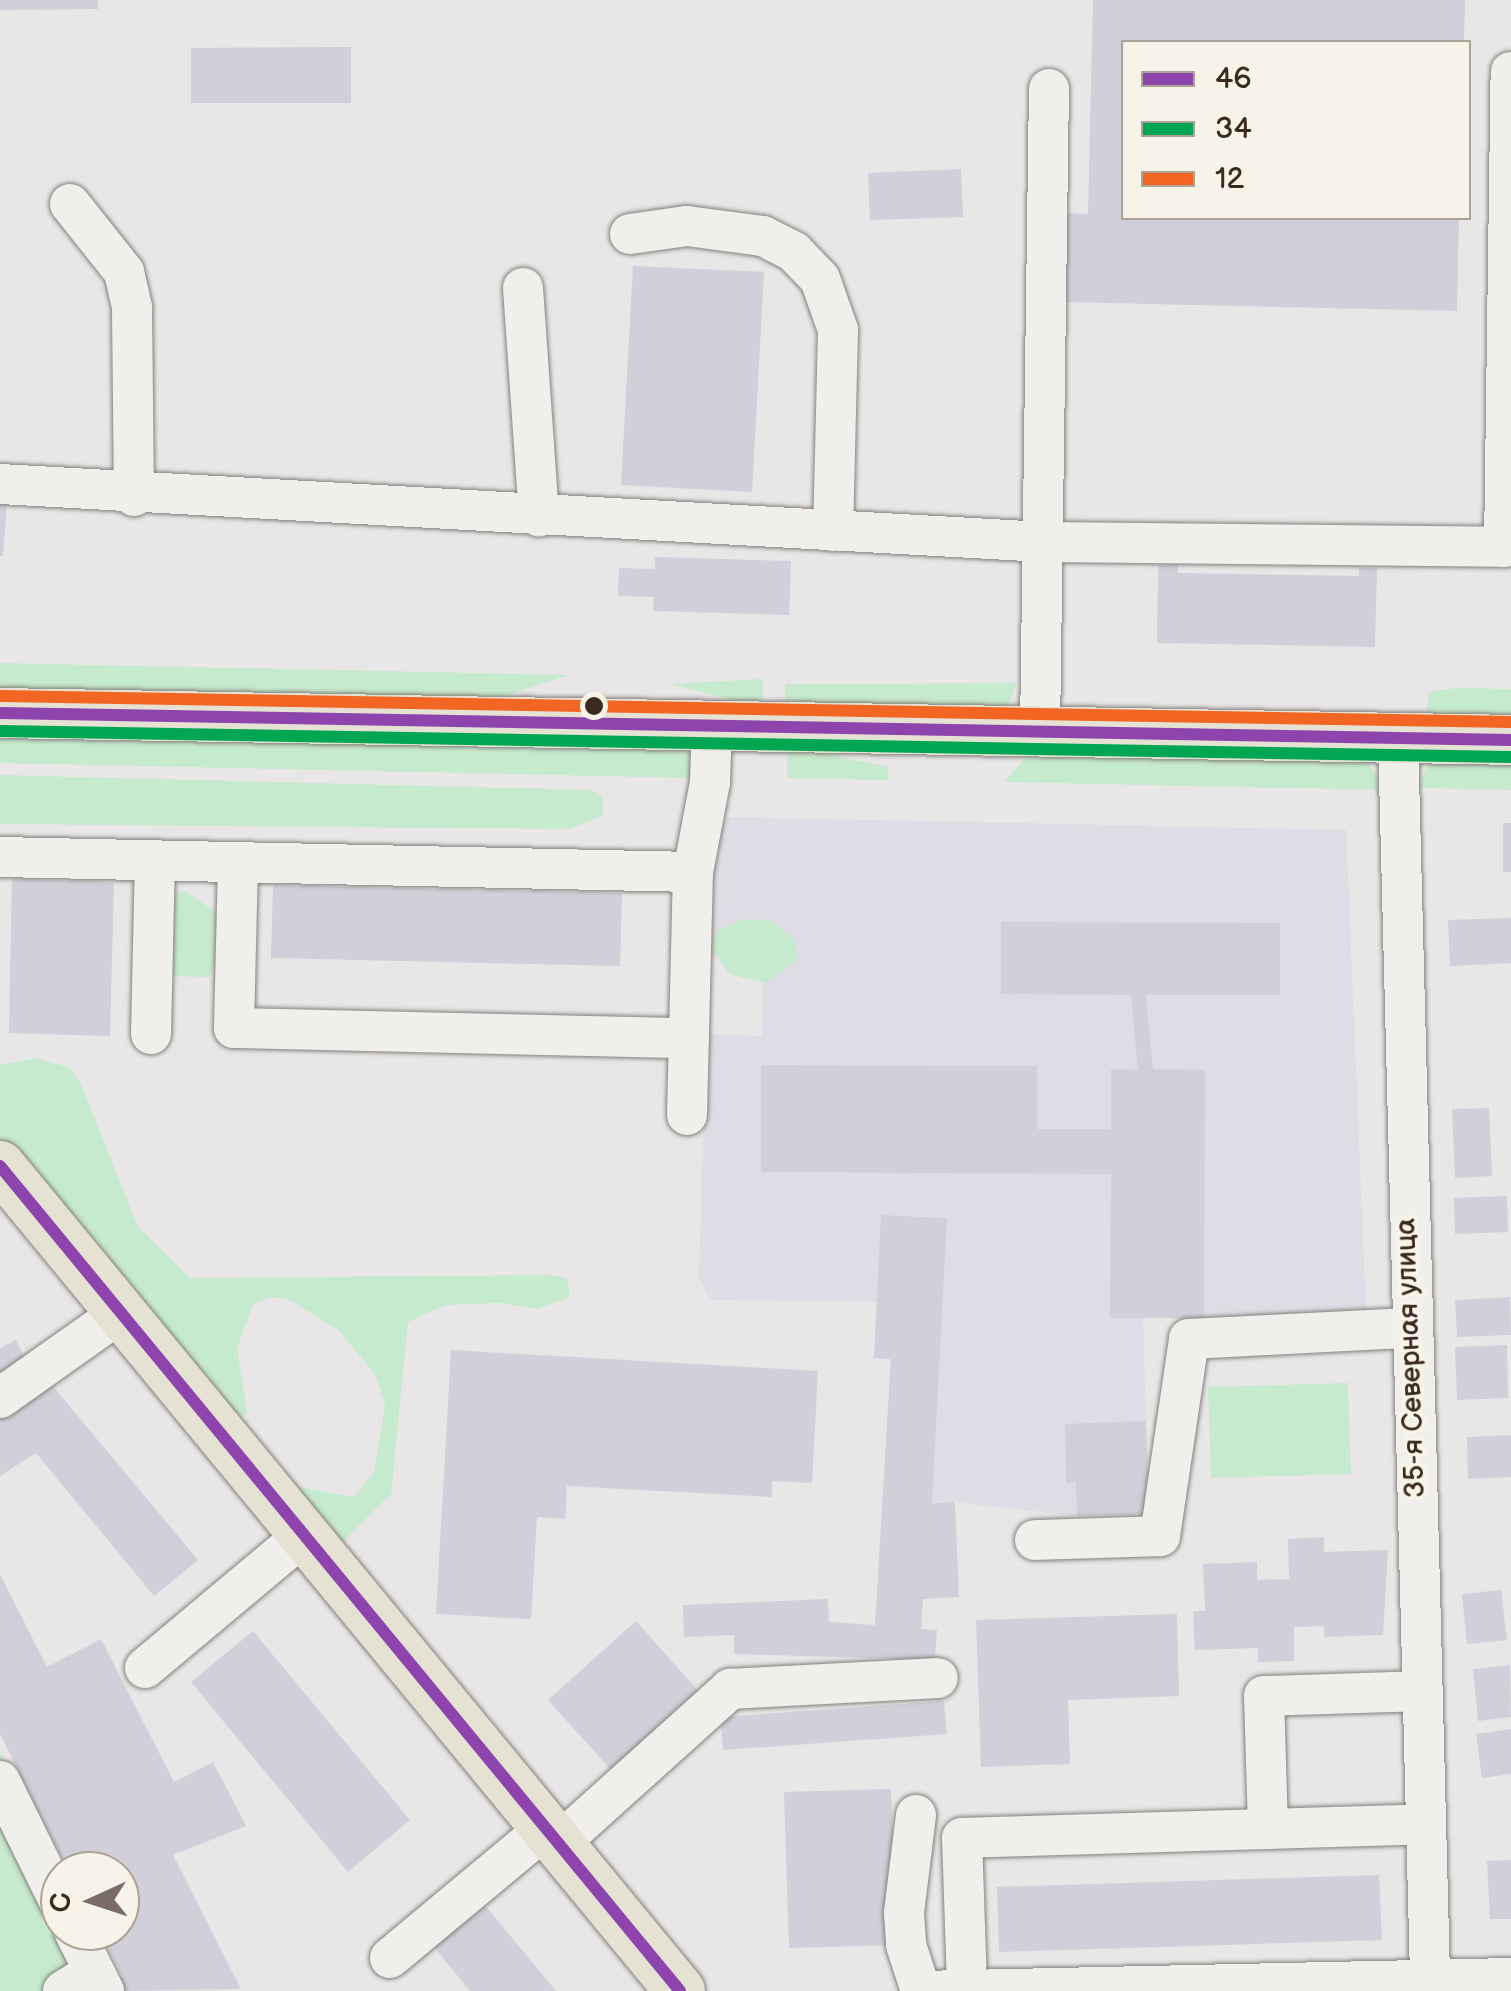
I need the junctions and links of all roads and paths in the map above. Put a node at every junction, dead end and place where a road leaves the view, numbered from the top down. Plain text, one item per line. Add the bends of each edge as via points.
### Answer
1 (1511, 72) edge
2 (1049, 89) dead end
3 (70, 204) dead end
4 (630, 234) dead end
5 (523, 288) dead end
6 (0, 484) edge
7 (134, 496) junction
8 (539, 516) junction
9 (834, 531) junction
10 (1043, 542) junction
11 (0, 713) edge
12 (712, 722) junction
13 (1040, 731) junction
14 (1398, 737) junction
15 (1511, 740) edge
16 (0, 858) edge
17 (155, 861) junction
18 (238, 863) junction
19 (693, 872) junction
20 (151, 1034) dead end
21 (689, 1038) junction
22 (687, 1115) dead end
23 (0, 1166) edge
24 (120, 1313) junction
25 (1409, 1328) junction
26 (0, 1398) edge
27 (304, 1535) junction
28 (1035, 1540) dead end
29 (145, 1668) dead end
30 (938, 1678) dead end
31 (1421, 1691) junction
32 (0, 1781) edge
33 (916, 1815) dead end
34 (1425, 1824) junction
35 (1268, 1829) junction
36 (552, 1836) junction
37 (40, 1863) edge
38 (79, 1951) edge
39 (390, 1958) dead end
40 (1511, 1978) edge
41 (1430, 1979) junction
42 (87, 1985) edge
43 (967, 1987) junction
44 (680, 1991) edge
45 (921, 1991) edge

1 - 10 street via 1504,547
2 - 10 street
3 - 7 street via 124,272 132,308
4 - 9 street via 687,226 764,236 794,252 820,279 838,330
5 - 8 street
6 - 7 street
7 - 8 street
8 - 9 street
9 - 10 street
10 - 13 street
11 - 12 main road
12 - 13 main road
12 - 19 street via 710,782
13 - 14 main road
14 - 15 main road
14 - 25 street, 35-я Северная улица
16 - 17 street
17 - 18 street
17 - 20 street
18 - 19 street
18 - 21 street via 234,1028
19 - 21 street
21 - 22 street
23 - 24 main road
24 - 26 street
24 - 27 main road
25 - 28 street via 1188,1339 1160,1536
25 - 31 street, 35-я Северная улица
27 - 29 street
27 - 36 main road
30 - 36 street via 730,1689
31 - 34 street, 35-я Северная улица
31 - 35 street via 1264,1696
32 - 37 street
33 - 45 street via 904,1913
34 - 35 street
34 - 41 street, 35-я Северная улица
35 - 43 street via 962,1838
36 - 39 street
36 - 44 main road
38 - 42 street
40 - 41 street
41 - 43 street
43 - 45 street

